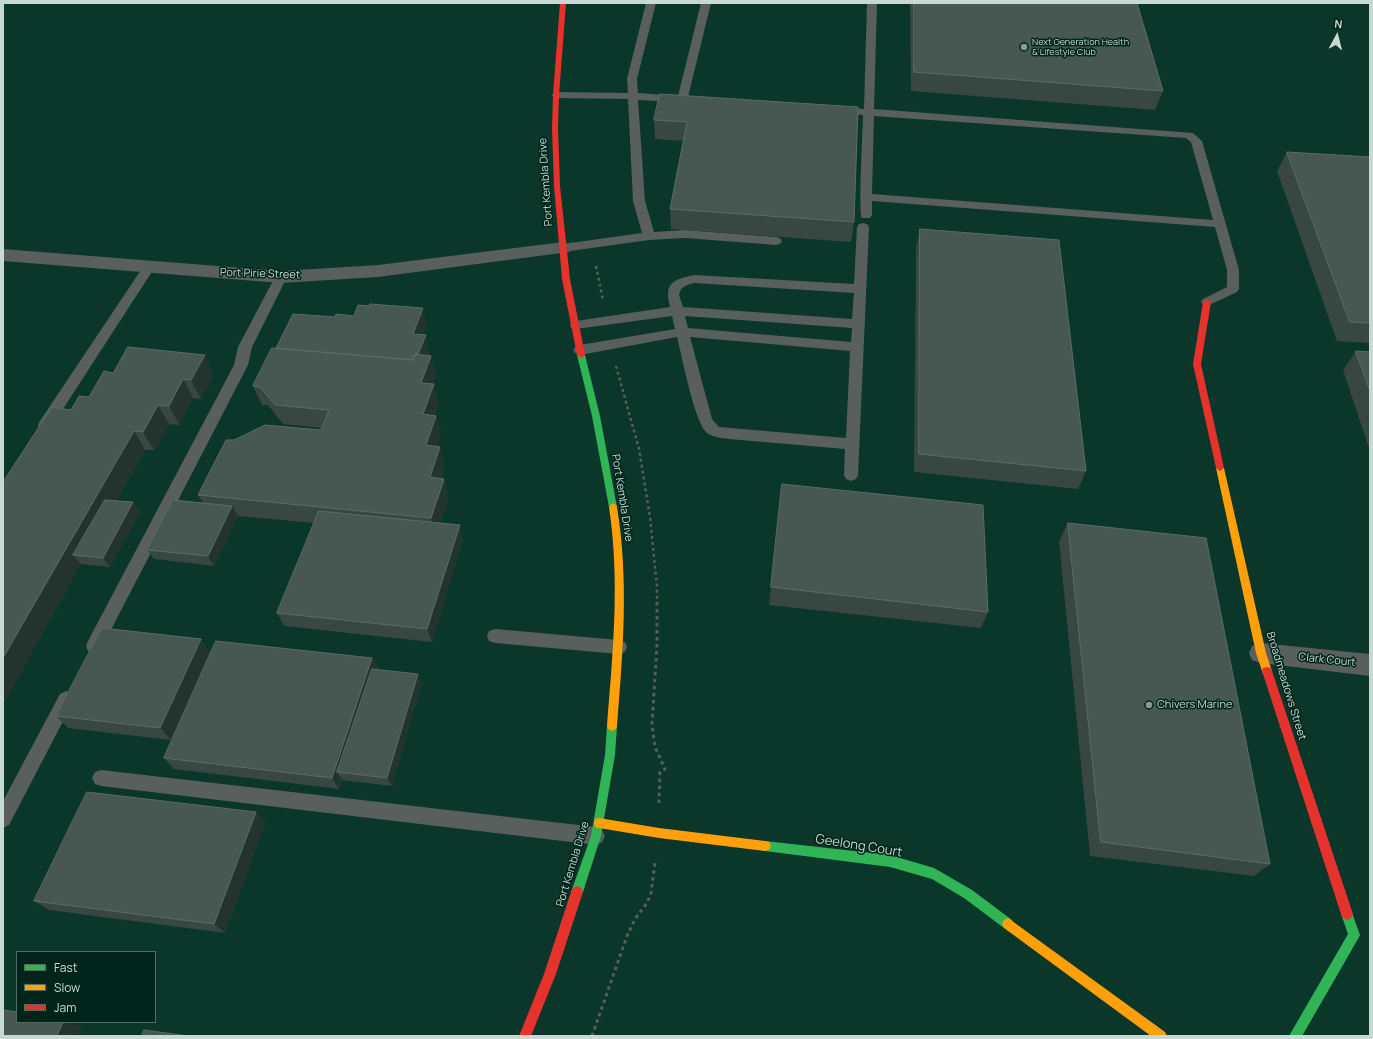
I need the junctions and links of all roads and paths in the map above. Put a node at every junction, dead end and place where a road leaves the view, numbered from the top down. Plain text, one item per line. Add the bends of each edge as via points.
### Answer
1 (563, 3) edge
2 (651, 3) edge
3 (706, 3) edge
4 (872, 3) edge
5 (556, 95) junction
6 (633, 96) junction
7 (683, 99) junction
8 (698, 100) edge
9 (826, 109) edge
10 (870, 112) junction
11 (866, 197) junction
12 (1220, 224) junction
13 (649, 236) junction
14 (776, 241) edge
15 (592, 244) junction
16 (564, 248) junction
17 (3, 255) edge
18 (149, 267) junction
19 (281, 277) junction
20 (860, 290) junction
21 (1207, 302) joint
22 (676, 311) junction
23 (608, 322) junction
24 (858, 324) junction
25 (576, 325) junction
26 (682, 332) junction
27 (612, 344) junction
28 (856, 347) junction
29 (580, 350) junction
30 (38, 435) edge
31 (851, 444) junction
32 (851, 475) dead end
33 (494, 636) dead end
34 (619, 647) junction
35 (1261, 653) junction
36 (87, 658) edge
37 (1370, 665) edge
38 (73, 686) edge
39 (660, 772) dead end
40 (101, 778) dead end
41 (3, 819) edge
42 (597, 829) junction
43 (653, 878) dead end
44 (525, 1036) edge
45 (592, 1036) edge
46 (1161, 1036) edge
47 (1295, 1036) edge

1 - 5 street, Port Kembla Drive
2 - 6 lane via 632,79
3 - 7 lane
4 - 10 lane
5 - 6 lane
5 - 16 street, Port Kembla Drive via 556,186
6 - 7 lane
6 - 13 lane via 639,201
7 - 8 lane
9 - 10 lane
10 - 11 lane
10 - 12 lane via 1189,135 1196,141
11 - 12 lane
11 - 20 lane
12 - 21 lane via 1233,270 1232,289
13 - 14 lane via 685,234
13 - 15 lane
15 - 16 lane
15 - 23 path
16 - 19 street, Port Pirie Street via 378,271
16 - 25 street, Port Kembla Drive via 566,279
17 - 18 street, Port Pirie Street
18 - 19 street, Port Pirie Street
18 - 30 lane
19 - 36 lane via 245,347 241,365
20 - 22 lane via 694,279 681,282 674,288 672,295
20 - 24 lane
21 - 35 street, Broadmeadows Street via 1196,364
22 - 23 lane
22 - 24 lane
22 - 26 lane
23 - 25 lane
24 - 28 lane
25 - 29 street, Port Kembla Drive
26 - 27 lane
26 - 28 lane
26 - 31 lane via 705,420 710,428 720,433
27 - 29 lane
27 - 39 path via 639,449 653,546 657,612 652,724 655,747 665,769
28 - 31 lane
29 - 34 street, Port Kembla Drive via 596,416 618,531
31 - 32 lane
33 - 34 lane
34 - 42 street, Port Kembla Drive via 610,755
35 - 37 street, Clark Court
35 - 47 street, Broadmeadows Street via 1354,935
38 - 41 lane
40 - 42 lane
42 - 44 street, Port Kembla Drive via 550,974
42 - 46 street, Geelong Court via 659,832 890,861 934,874 968,894
43 - 45 path via 651,893 627,936

